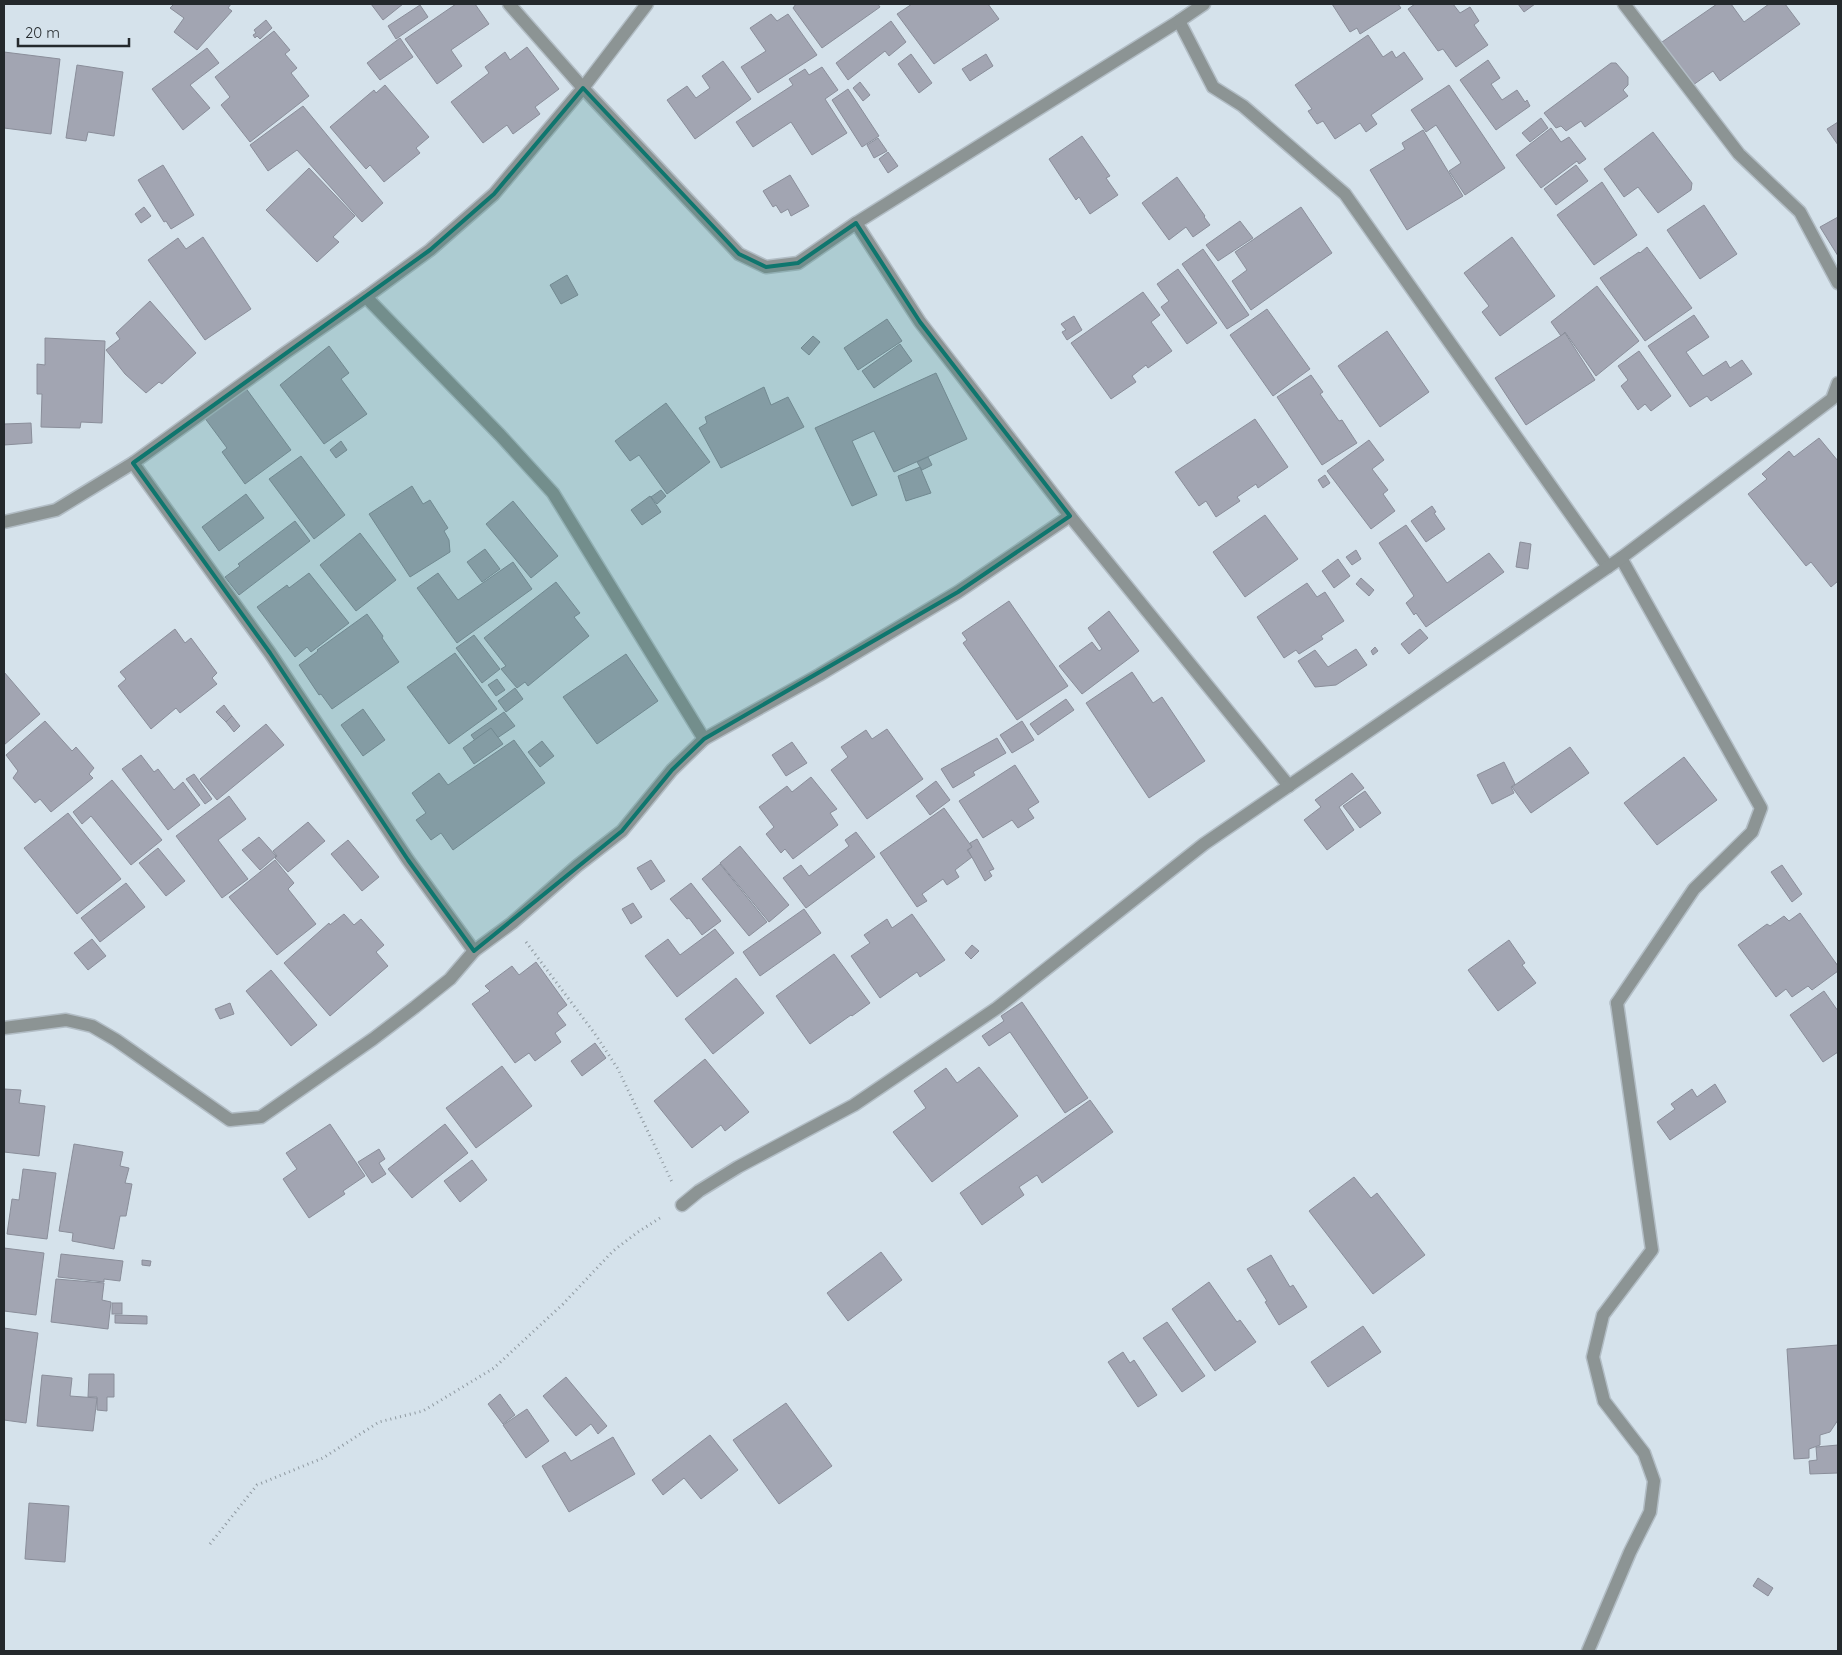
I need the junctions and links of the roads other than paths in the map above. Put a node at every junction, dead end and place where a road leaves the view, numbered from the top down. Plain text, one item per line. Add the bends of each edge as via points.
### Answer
1 (509, 4) edge
2 (648, 4) edge
3 (1204, 4) edge
4 (1624, 4) edge
5 (1179, 21) junction
6 (583, 88) junction
7 (856, 223) junction
8 (1838, 284) edge
9 (366, 297) junction
10 (1838, 383) edge
11 (133, 463) junction
12 (1070, 516) junction
13 (4, 522) edge
14 (1621, 558) junction
15 (1608, 567) junction
16 (704, 739) junction
17 (1289, 786) junction
18 (474, 951) junction
19 (4, 1028) edge
20 (682, 1205) road end
21 (1588, 1651) edge

1 - 6 street
2 - 6 street
3 - 5 street
4 - 8 street via 1739,154 1800,212
5 - 7 street
5 - 15 street via 1213,87 1243,106 1345,194
6 - 7 street via 739,254 766,267 798,262
6 - 9 street via 494,194 430,250
7 - 12 street via 920,322
9 - 11 street
9 - 16 street via 553,493
10 - 14 street via 1832,399
11 - 13 street via 56,510
11 - 18 street via 270,653 408,860
12 - 16 street via 958,592
12 - 17 street
14 - 15 street
14 - 21 street via 1761,808 1752,832 1694,889 1617,1003 1652,1250 1603,1315 1593,1357 1604,1401 1644,1453 1654,1481 1650,1512
15 - 17 street
16 - 18 street via 672,770 622,831
17 - 20 street via 1204,844 997,1008 854,1105 738,1167
18 - 19 street via 450,979 415,1007 261,1117 230,1120 92,1026 66,1020

